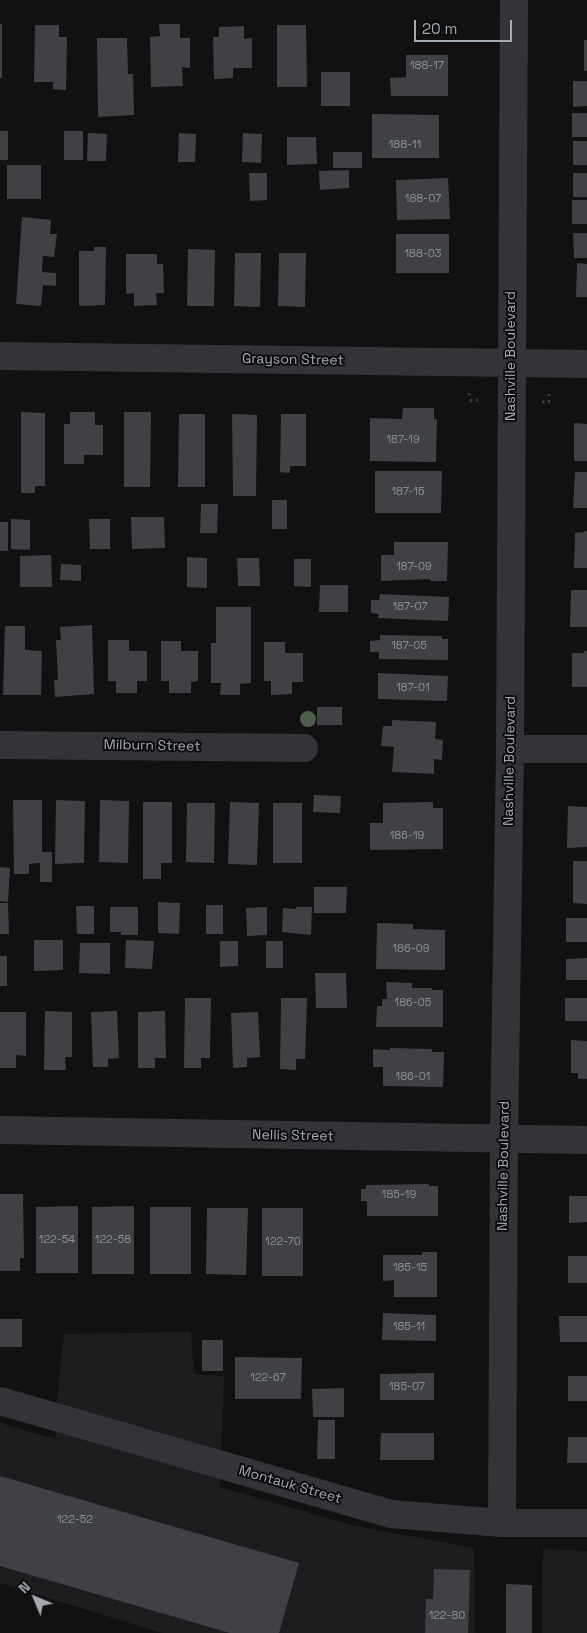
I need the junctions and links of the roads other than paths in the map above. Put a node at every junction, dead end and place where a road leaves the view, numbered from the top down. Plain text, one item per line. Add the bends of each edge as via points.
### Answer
1 (514, 0) edge
2 (0, 356) edge
3 (511, 364) junction
4 (587, 364) edge
5 (0, 745) edge
6 (304, 748) dead end
7 (510, 749) junction
8 (587, 749) edge
9 (0, 1130) edge
10 (504, 1140) junction
11 (587, 1140) edge
12 (0, 1401) edge
13 (502, 1523) junction
14 (587, 1523) edge

1 - 3 street, Nashville Boulevard
2 - 3 street, Grayson Street
3 - 4 street, Grayson Street
3 - 7 street, Nashville Boulevard
5 - 6 street, Milburn Street
7 - 8 street
7 - 10 street, Nashville Boulevard
9 - 10 street, Nellis Street
10 - 11 street, Nellis Street
10 - 13 street, Nashville Boulevard
12 - 13 street, Montauk Street via 392,1514
13 - 14 street, Montauk Street

